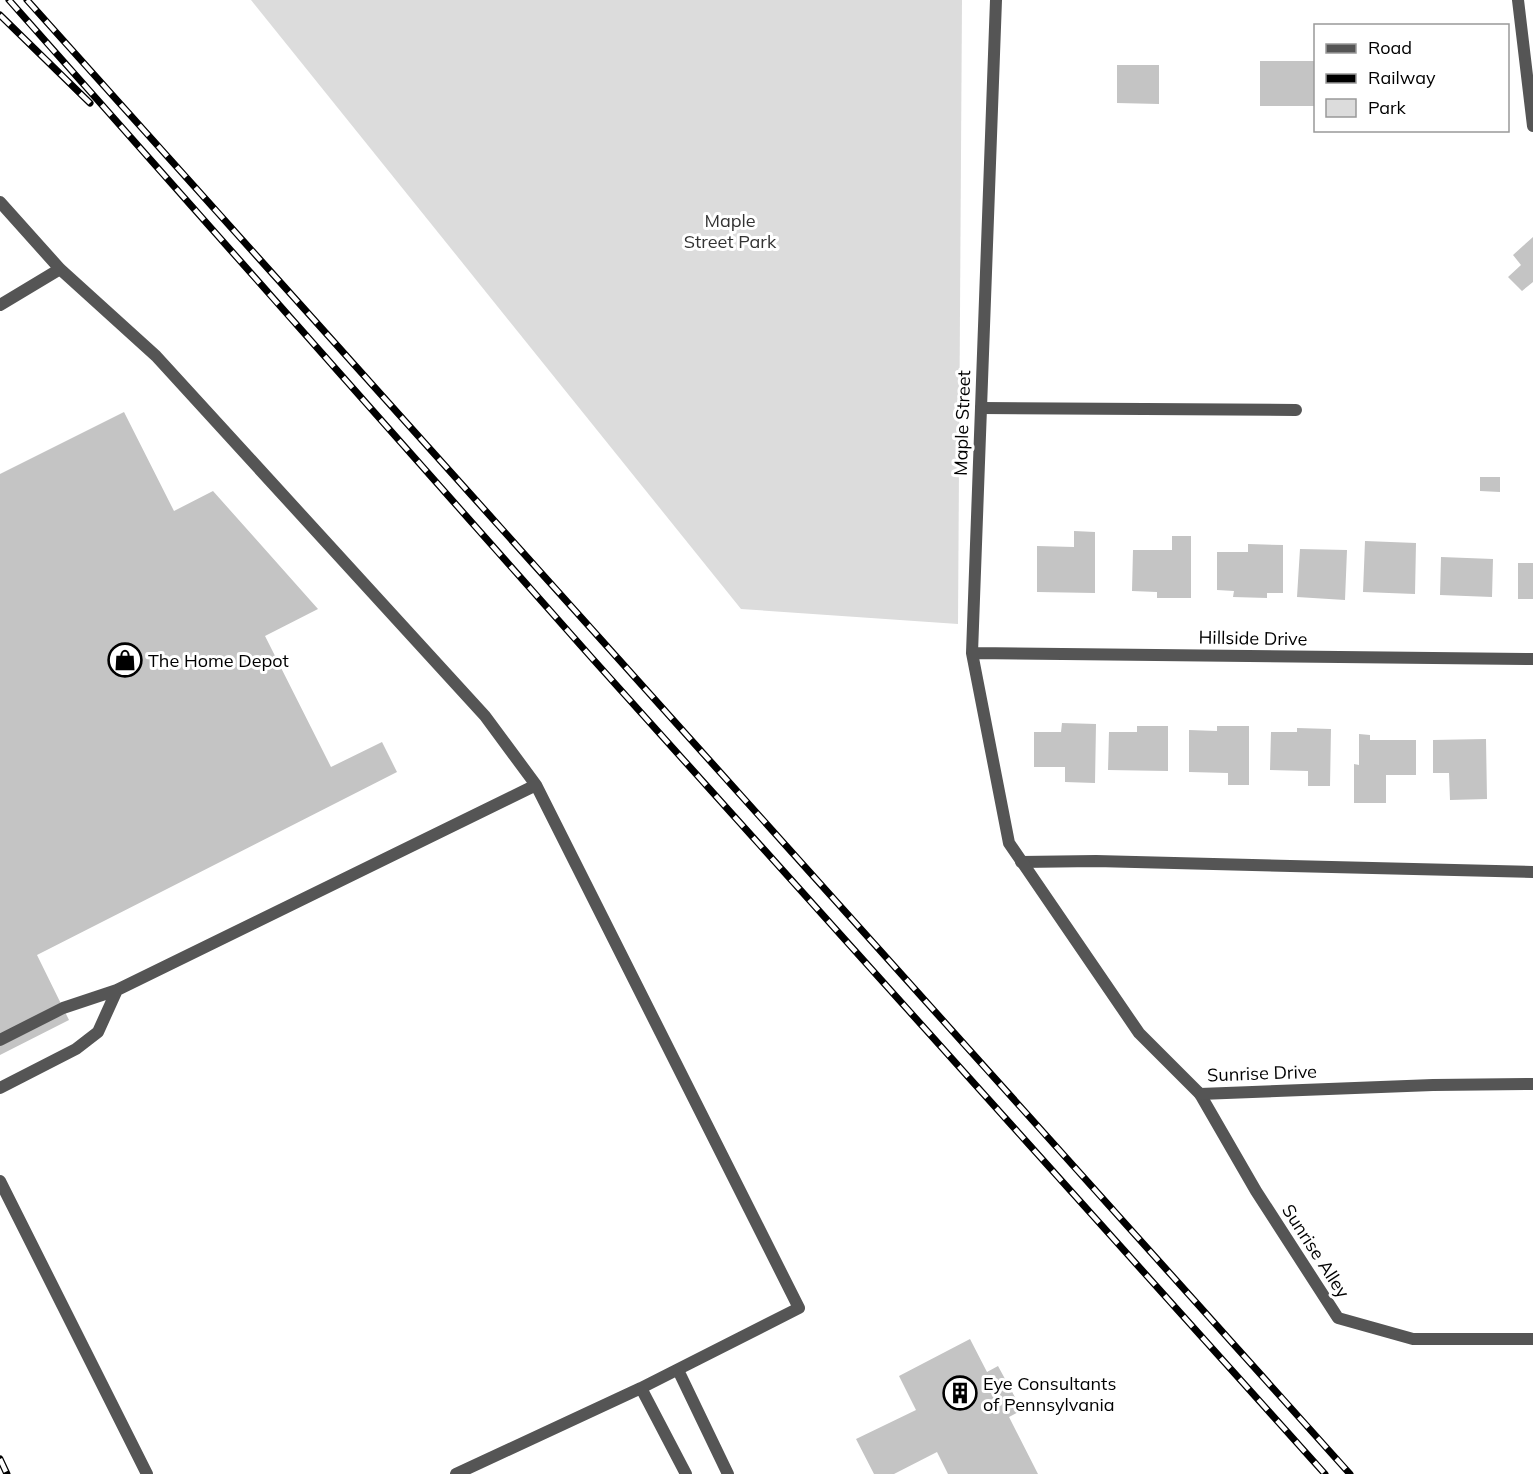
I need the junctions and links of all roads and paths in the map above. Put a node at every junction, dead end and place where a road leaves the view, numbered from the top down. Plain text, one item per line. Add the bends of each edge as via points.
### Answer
1 (996, 0) edge
2 (1518, 0) edge
3 (1533, 126) edge
4 (0, 202) edge
5 (60, 269) junction
6 (0, 305) edge
7 (981, 408) junction
8 (1296, 410) dead end
9 (972, 653) junction
10 (1533, 659) edge
11 (536, 785) junction
12 (1009, 843) joint
13 (1021, 862) junction
14 (1533, 872) edge
15 (117, 990) junction
16 (0, 1040) edge
17 (1533, 1084) edge
18 (0, 1088) edge
19 (1200, 1094) junction
20 (0, 1181) edge
21 (1533, 1339) edge
22 (678, 1370) junction
23 (641, 1388) junction
24 (147, 1474) edge
25 (456, 1474) edge
26 (686, 1474) edge
27 (728, 1474) edge

1 - 7 street, Maple Street
2 - 3 street
4 - 5 street
5 - 6 street
5 - 11 street via 164,364 485,716
7 - 8 street
7 - 9 street, Maple Street
9 - 10 street, Hillside Drive
9 - 12 street, Maple Street
11 - 15 street
11 - 22 street via 799,1308
12 - 13 street, Sunrise Drive
13 - 14 street
13 - 19 street, Sunrise Drive via 1139,1033
15 - 16 street via 63,1008
15 - 18 street via 98,1032 75,1049
17 - 19 street, Sunrise Drive
19 - 21 street, Sunrise Alley via 1256,1191 1338,1318 1413,1339
20 - 24 street
22 - 23 street
22 - 27 street
23 - 25 street
23 - 26 street

